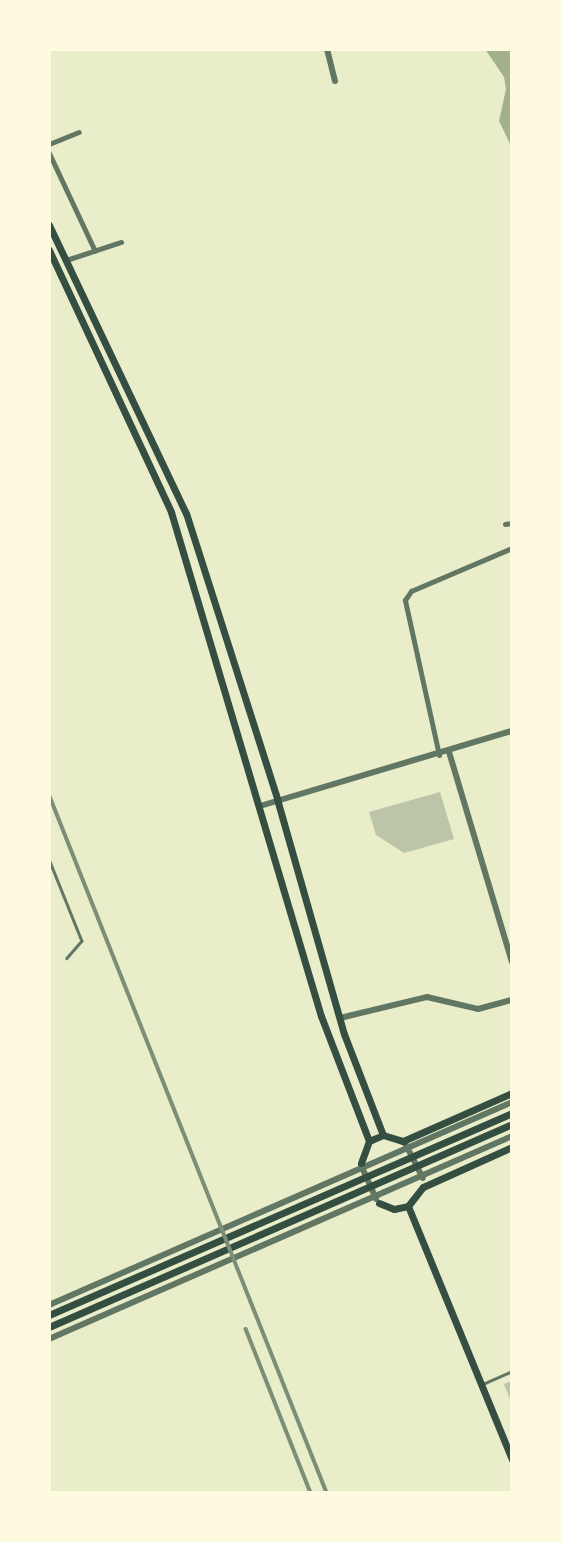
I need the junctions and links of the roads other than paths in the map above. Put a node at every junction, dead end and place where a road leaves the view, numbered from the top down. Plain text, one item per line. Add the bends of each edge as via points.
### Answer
1 (327, 49) edge
2 (335, 81) dead end
3 (79, 132) dead end
4 (49, 144) edge
5 (49, 153) edge
6 (49, 225) edge
7 (121, 242) dead end
8 (49, 250) edge
9 (95, 251) junction
10 (66, 260) junction
11 (512, 548) edge
12 (512, 731) edge
13 (449, 752) junction
14 (439, 755) junction
15 (277, 799) junction
16 (260, 806) junction
17 (49, 859) edge
18 (67, 958) dead end
19 (512, 962) edge
20 (512, 1000) edge
21 (340, 1018) junction
22 (512, 1093) edge
23 (512, 1102) edge
24 (512, 1113) edge
25 (512, 1124) edge
26 (383, 1135) junction
27 (512, 1136) edge
28 (369, 1141) junction
29 (403, 1141) junction
30 (512, 1147) edge
31 (361, 1163) joint
32 (423, 1187) junction
33 (379, 1203) joint
34 (408, 1206) junction
35 (49, 1305) edge
36 (49, 1315) edge
37 (49, 1327) edge
38 (49, 1339) edge
39 (512, 1371) edge
40 (482, 1384) junction
41 (512, 1459) edge

1 - 2 street
3 - 4 street
5 - 9 street
6 - 10 main road
7 - 9 street
8 - 16 main road via 171,512
9 - 10 street
10 - 15 main road via 186,513
11 - 14 street via 411,591 405,600
12 - 13 street
13 - 14 street
13 - 19 street
14 - 15 street
15 - 16 street
15 - 21 main road
16 - 28 main road via 321,1016
17 - 18 lane via 82,941
20 - 21 street via 478,1010 426,997
21 - 26 main road
22 - 29 main road
23 - 35 street
24 - 36 main road
25 - 37 main road
26 - 28 main road
26 - 29 main road
27 - 38 street
28 - 31 main road
29 - 32 street via 414,1152
30 - 32 main road
31 - 33 street via 372,1197
32 - 34 main road
33 - 34 main road via 394,1209
34 - 40 main road
39 - 40 lane
40 - 41 main road

